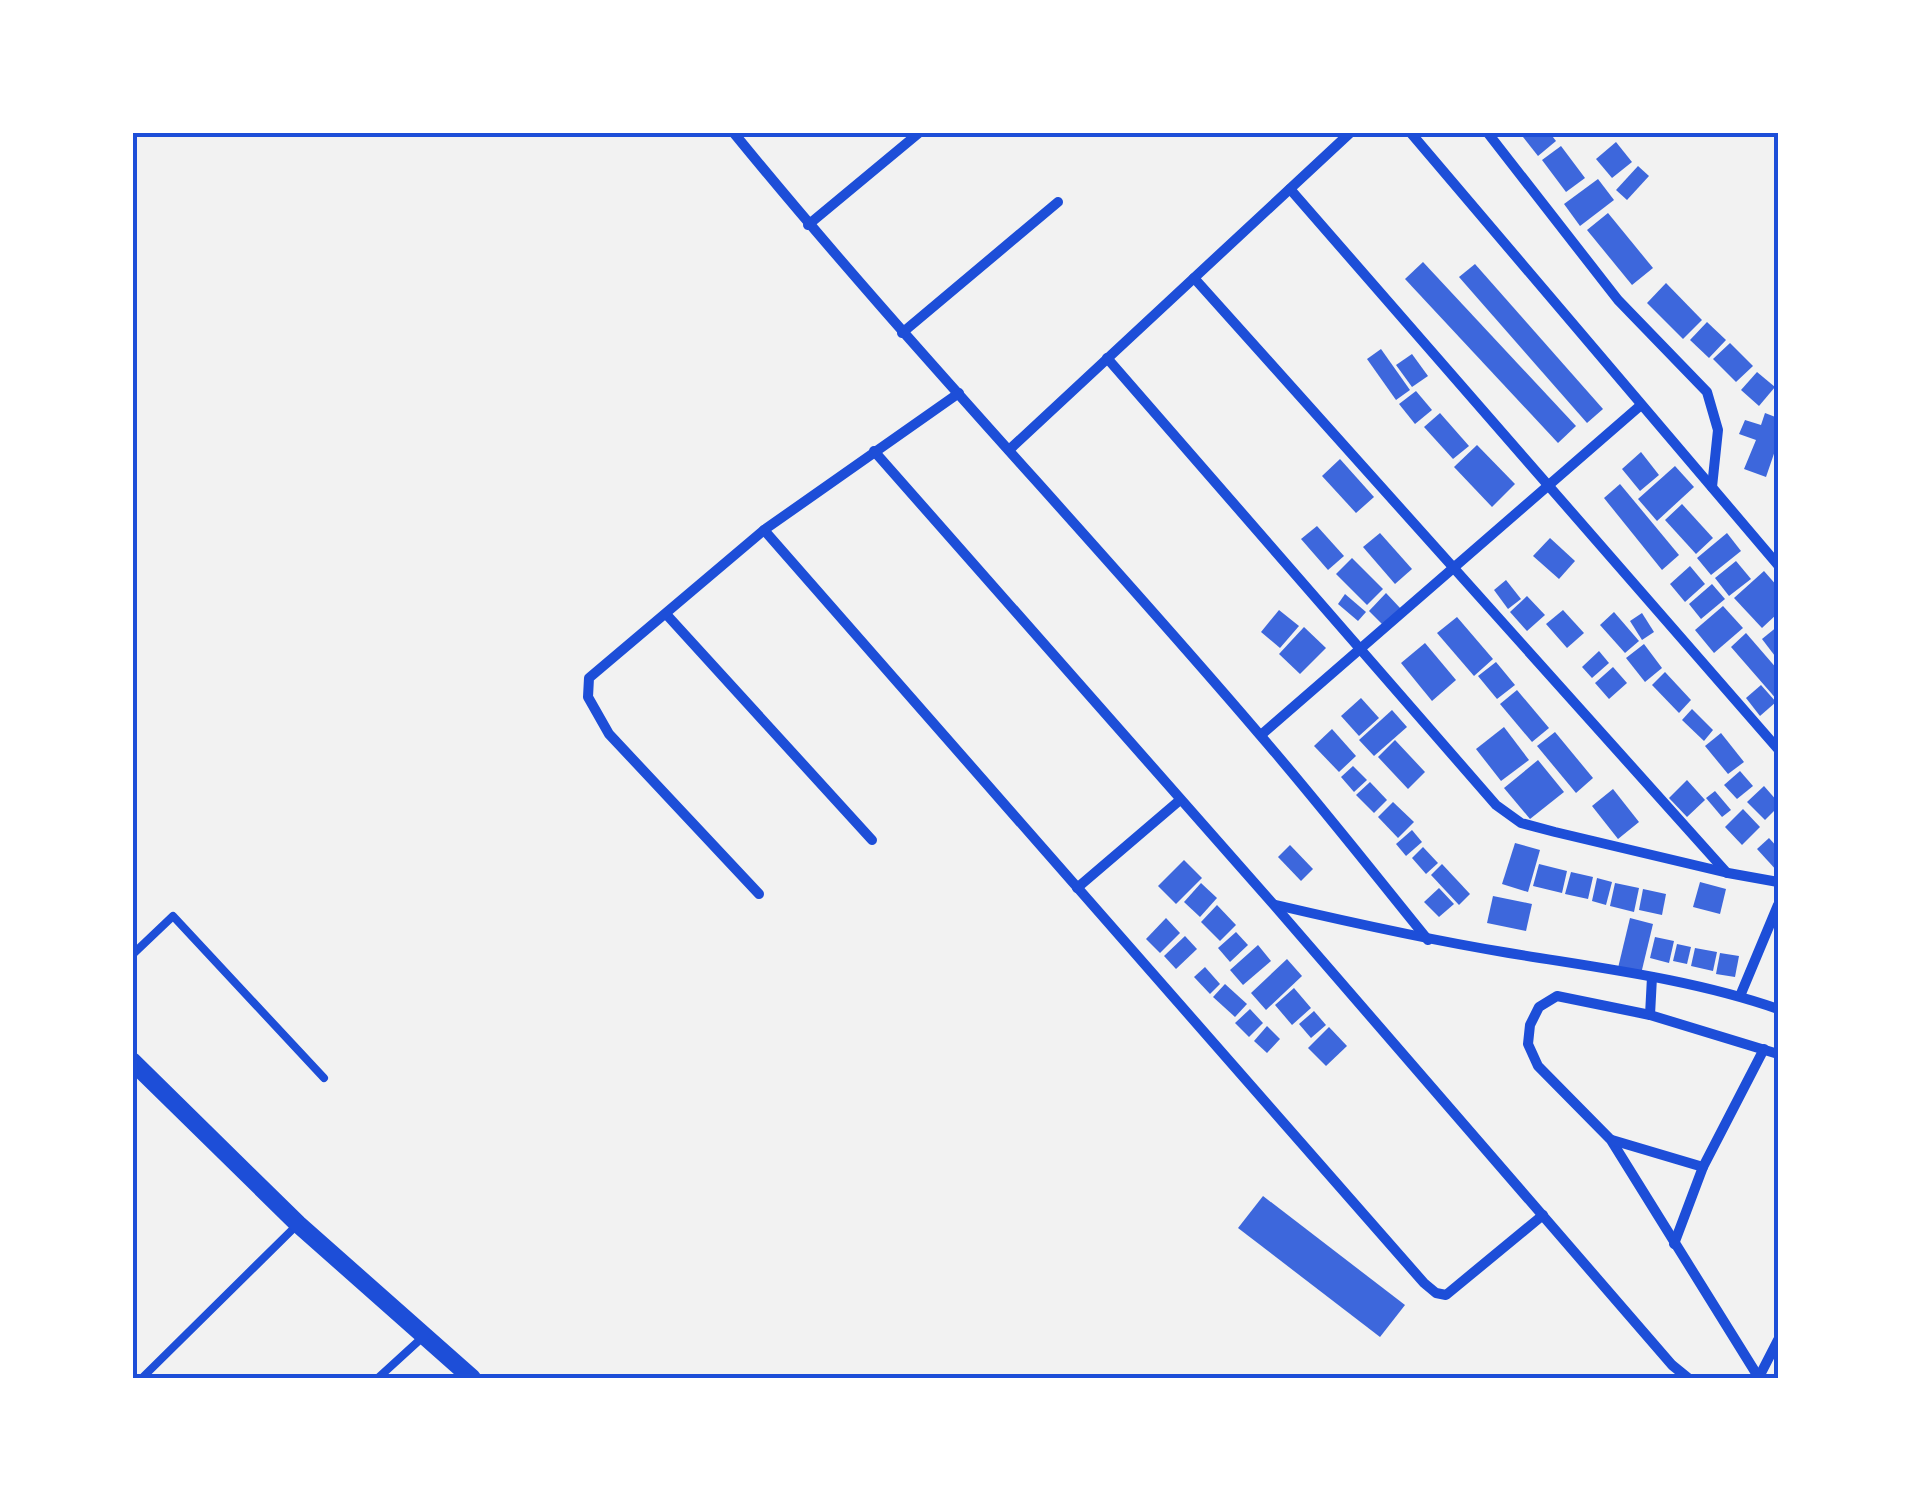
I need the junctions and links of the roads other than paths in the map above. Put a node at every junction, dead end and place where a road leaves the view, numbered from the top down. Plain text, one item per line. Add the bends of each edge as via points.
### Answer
1 (733, 132) edge
2 (920, 132) edge
3 (1351, 132) edge
4 (1410, 132) edge
5 (1488, 132) edge
6 (1290, 189) junction
7 (1058, 202) dead end
8 (808, 225) junction
9 (1194, 278) junction
10 (902, 333) junction
11 (1107, 358) junction
12 (959, 393) junction
13 (1641, 406) junction
14 (1008, 450) junction
15 (874, 451) junction
16 (1550, 484) junction
17 (1712, 487) junction
18 (764, 530) junction
19 (1778, 565) edge
20 (1454, 568) junction
21 (666, 614) junction
22 (1359, 650) junction
23 (1261, 735) junction
24 (1778, 748) edge
25 (1180, 800) junction
26 (872, 840) dead end
27 (1728, 873) junction
28 (1778, 882) edge
29 (1077, 888) junction
30 (759, 894) dead end
31 (1274, 905) junction
32 (1778, 905) edge
33 (1428, 940) junction
34 (132, 955) edge
35 (1652, 978) junction
36 (1740, 996) junction
37 (1778, 1010) edge
38 (1650, 1015) junction
39 (1764, 1049) junction
40 (1778, 1054) edge
41 (132, 1061) edge
42 (324, 1078) dead end
43 (1610, 1140) junction
44 (1703, 1166) junction
45 (1543, 1216) junction
46 (298, 1224) junction
47 (1674, 1244) junction
48 (424, 1336) junction
49 (1778, 1340) edge
50 (142, 1378) edge
51 (378, 1378) edge
52 (472, 1378) edge
53 (1688, 1378) edge
54 (1759, 1378) edge

1 - 8 street
2 - 8 street
3 - 6 street
4 - 13 street
5 - 17 street via 1618,300 1707,392 1718,430
6 - 9 street
6 - 16 street
7 - 10 street
8 - 10 street
9 - 11 street
9 - 20 street
10 - 12 street
11 - 14 street
11 - 22 street
12 - 14 street
12 - 15 street
13 - 16 street
13 - 17 street
14 - 23 street
15 - 18 street
15 - 25 street
16 - 20 street
16 - 24 street
17 - 19 street
18 - 21 street
18 - 29 street
20 - 22 street
20 - 27 street
21 - 26 street
21 - 30 street via 589,678 588,698 609,734
22 - 23 street
22 - 27 street via 1496,805 1521,822
23 - 33 street
25 - 29 street
25 - 31 street
27 - 28 street
29 - 45 street via 1436,1293 1446,1294
31 - 33 street
31 - 45 street
32 - 36 street
33 - 35 street
34 - 42 lane via 172,916
35 - 36 street
35 - 38 street
36 - 37 street
38 - 39 street
38 - 43 street via 1557,996 1530,1025 1528,1044 1538,1066
39 - 40 street
39 - 44 street
41 - 46 street
43 - 44 street
43 - 47 street
44 - 47 street
45 - 53 street
46 - 48 street
46 - 50 lane
47 - 54 street
48 - 51 lane
48 - 52 street
49 - 54 street

